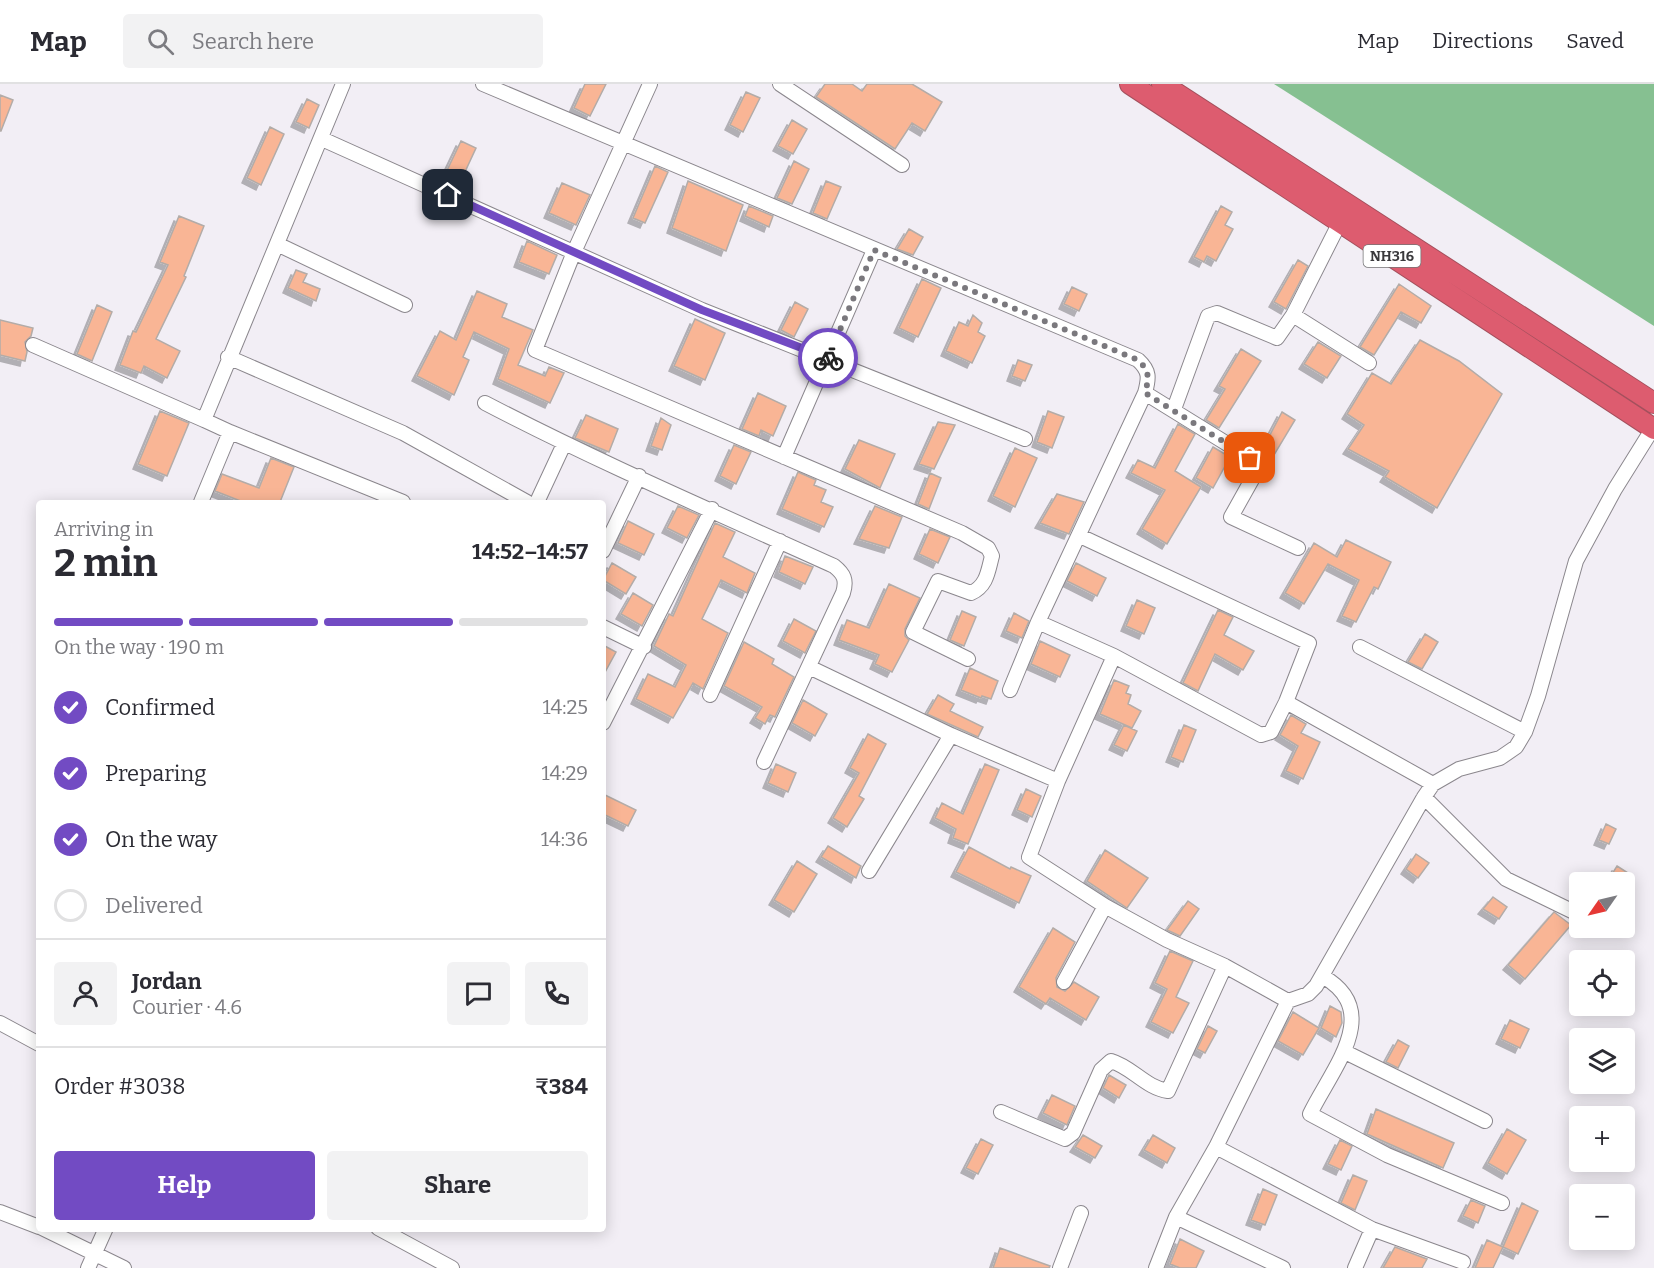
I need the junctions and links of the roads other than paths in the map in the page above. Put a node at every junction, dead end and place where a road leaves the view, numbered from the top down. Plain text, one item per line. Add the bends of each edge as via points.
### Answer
1 (343, 84) edge
2 (483, 84) edge
3 (650, 84) edge
4 (780, 84) edge
5 (806, 84) edge
6 (1130, 84) edge
7 (1162, 84) edge
8 (799, 97) junction
9 (322, 139) junction
10 (622, 144) junction
11 (902, 165) dead end
12 (1340, 222) junction
13 (277, 244) junction
14 (874, 250) junction
15 (574, 252) junction
16 (405, 305) dead end
17 (1293, 315) junction
18 (33, 345) dead end
19 (228, 357) junction
20 (827, 360) junction
21 (1369, 363) dead end
22 (1145, 393) junction
23 (485, 403) dead end
24 (1654, 403) edge
25 (1174, 409) junction
26 (204, 420) junction
27 (1653, 428) edge
28 (230, 432) junction
29 (1025, 439) dead end
30 (564, 444) junction
31 (784, 457) junction
32 (639, 476) junction
33 (202, 500) edge
34 (398, 500) edge
35 (523, 500) edge
36 (538, 500) edge
37 (712, 509) junction
38 (1080, 536) junction
39 (780, 541) junction
40 (606, 544) edge
41 (1298, 548) dead end
42 (1038, 622) junction
43 (606, 628) edge
44 (1360, 646) dead end
45 (644, 647) junction
46 (1114, 656) junction
47 (968, 659) dead end
48 (808, 667) junction
49 (1010, 690) dead end
50 (710, 695) dead end
51 (1286, 702) junction
52 (606, 717) edge
53 (1525, 732) junction
54 (951, 735) junction
55 (764, 762) dead end
56 (1058, 781) junction
57 (1433, 784) junction
58 (1424, 797) junction
59 (869, 871) dead end
60 (1105, 906) junction
61 (1569, 910) edge
62 (1225, 966) junction
63 (1322, 976) junction
64 (1064, 982) dead end
65 (1288, 1001) junction
66 (0, 1023) edge
67 (36, 1042) edge
68 (1346, 1052) junction
69 (1001, 1112) dead end
70 (1485, 1121) dead end
71 (1216, 1147) junction
72 (1502, 1203) dead end
73 (0, 1212) edge
74 (1081, 1213) dead end
75 (1176, 1217) junction
76 (36, 1226) edge
77 (1371, 1229) junction
78 (49, 1232) edge
79 (104, 1232) edge
80 (385, 1232) edge
81 (95, 1252) junction
82 (1463, 1262) dead end
83 (88, 1268) edge
84 (124, 1268) edge
85 (452, 1268) edge
86 (1060, 1268) edge
87 (1156, 1268) edge
88 (1283, 1268) edge
89 (1355, 1268) edge

1 - 9 street
2 - 10 street
3 - 10 street
4 - 8 street
5 - 8 street
6 - 12 highway, NH316
7 - 24 highway, NH316
8 - 11 street
9 - 13 street
9 - 15 street
10 - 14 street
10 - 15 street
12 - 17 street
12 - 27 highway, NH316
13 - 16 street
13 - 19 street
14 - 20 street
14 - 22 street via 1138,360 1147,368
15 - 20 street via 702,310
15 - 31 street via 535,350
17 - 21 street
17 - 25 street via 1276,338 1217,313 1208,316
18 - 26 street
19 - 26 street
19 - 35 street via 403,433
20 - 29 street
20 - 31 street
22 - 25 street
22 - 38 street
23 - 30 street
25 - 41 street via 1250,458 1255,466 1255,474 1231,517
26 - 28 street
27 - 53 street via 1576,561
28 - 33 street
28 - 34 street
30 - 32 street
30 - 36 street
31 - 47 street via 962,533 988,548 992,556 985,581 978,590 970,593 938,581 913,632
32 - 37 street
32 - 40 street
37 - 39 street
37 - 45 street
38 - 42 street
38 - 51 street via 1309,643
39 - 48 street via 834,566 843,573 846,583
39 - 50 street
42 - 46 street
42 - 49 street
43 - 45 street
44 - 53 street
45 - 52 street
46 - 51 street via 1261,735 1271,732
46 - 56 street
48 - 54 street
48 - 55 street
51 - 57 street
53 - 57 street via 1515,747 1500,758 1459,769
54 - 56 street
54 - 59 street
56 - 60 street via 1029,857
57 - 58 street
58 - 61 street via 1506,879
58 - 63 street
60 - 62 street
60 - 64 street
62 - 65 street
62 - 69 street via 1168,1091 1156,1089 1126,1066 1111,1060 1101,1070 1072,1133 1065,1139
63 - 65 street via 1308,994
63 - 68 street via 1343,991 1353,1012
65 - 71 street
66 - 67 street
68 - 70 street
68 - 72 street via 1310,1114 1387,1155
71 - 75 street
71 - 77 street
73 - 76 street
74 - 86 street
75 - 87 street
75 - 88 street
77 - 82 street
77 - 89 street
78 - 81 street
79 - 81 street
80 - 85 street
81 - 83 street
81 - 84 street

